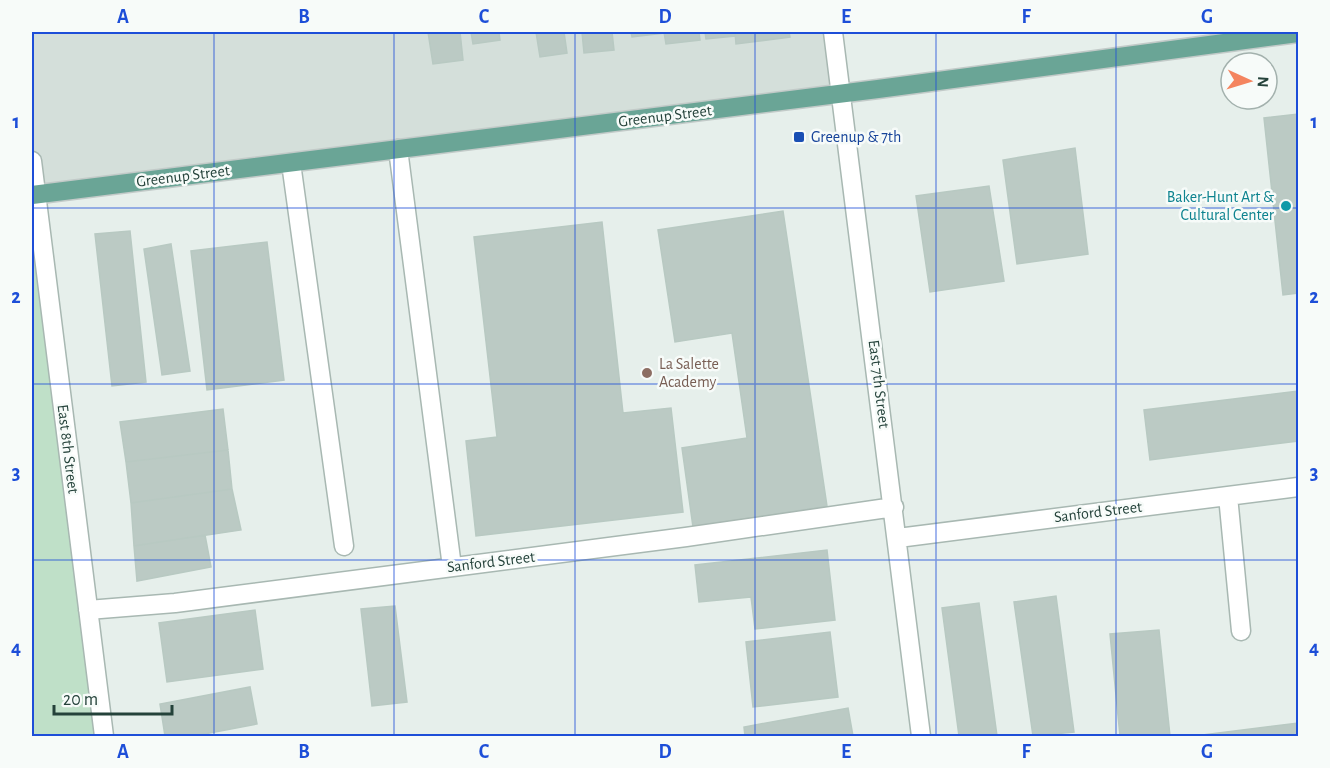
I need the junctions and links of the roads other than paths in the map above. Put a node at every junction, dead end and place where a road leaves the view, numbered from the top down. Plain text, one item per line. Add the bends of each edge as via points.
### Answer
1 (833, 32) edge
2 (1299, 33) edge
3 (842, 94) junction
4 (398, 149) junction
5 (32, 162) edge
6 (291, 163) junction
7 (34, 195) edge
8 (1299, 487) edge
9 (1228, 496) junction
10 (894, 507) junction
11 (898, 538) junction
12 (344, 546) dead end
13 (452, 567) junction
14 (88, 610) junction
15 (1241, 631) dead end
16 (104, 736) edge
17 (921, 736) edge

1 - 3 street, East 7th Street
2 - 3 main road, Greenup Street
3 - 4 main road, Greenup Street
3 - 10 street, East 7th Street
4 - 6 main road, Greenup Street
4 - 13 street
5 - 7 street, East 8th Street
6 - 7 main road, Greenup Street
6 - 12 street
7 - 14 street, East 8th Street
8 - 9 street, Sanford Street
9 - 11 street, Sanford Street
9 - 15 street
10 - 11 street, East 7th Street
10 - 13 street, Sanford Street
11 - 17 street, East 7th Street
13 - 14 street, Sanford Street via 175,603
14 - 16 street, East 8th Street

